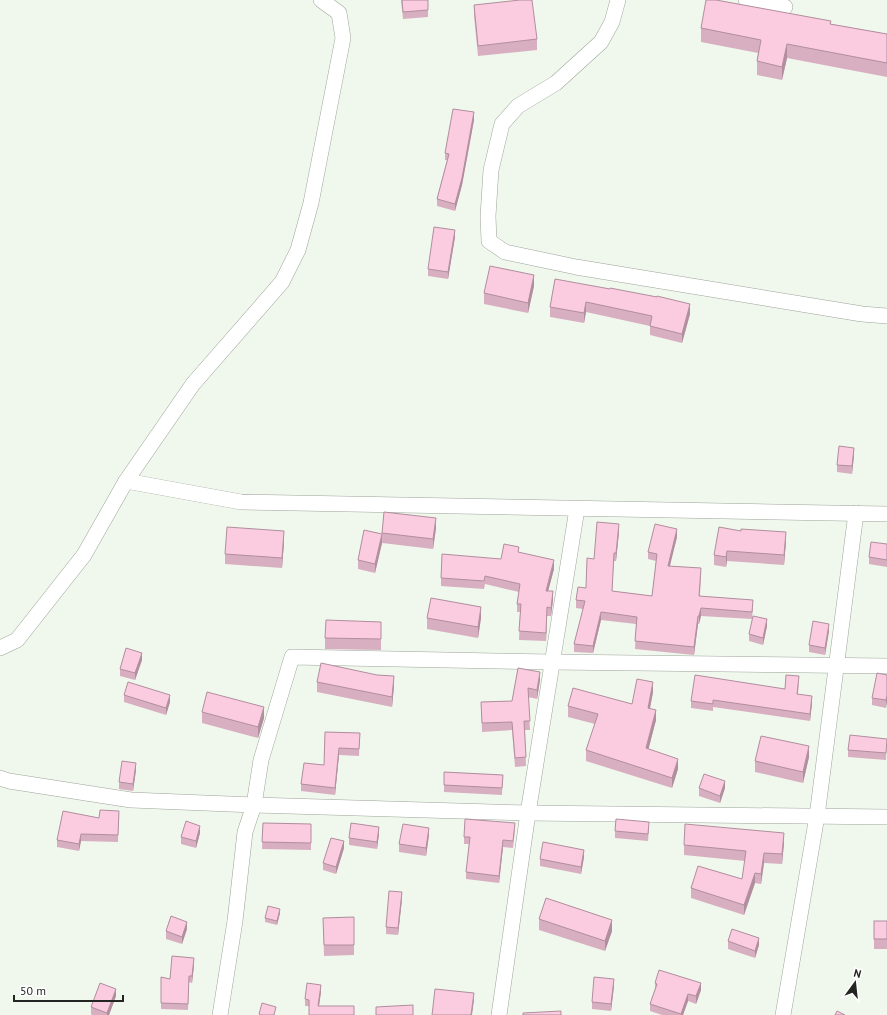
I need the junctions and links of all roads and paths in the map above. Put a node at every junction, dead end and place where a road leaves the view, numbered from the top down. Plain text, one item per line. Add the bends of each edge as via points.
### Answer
1 (321, 0) edge
2 (618, 0) edge
3 (746, 0) edge
4 (785, 7) dead end
5 (887, 316) edge
6 (126, 481) junction
7 (577, 509) junction
8 (856, 513) junction
9 (887, 514) edge
10 (0, 648) edge
11 (552, 662) junction
12 (836, 666) junction
13 (887, 666) edge
14 (0, 778) edge
15 (254, 806) junction
16 (528, 813) junction
17 (817, 816) junction
18 (887, 817) edge
19 (220, 1015) edge
20 (499, 1015) edge
21 (783, 1015) edge

1 - 6 street via 339,13 343,38 298,250 282,282 193,384
2 - 5 street via 612,22 601,42 556,83 518,106 502,124 492,170 488,216 489,241 505,252 576,268
3 - 4 street
6 - 7 street via 241,502
6 - 10 street via 84,555 17,640
7 - 8 street
7 - 11 street
8 - 9 street
8 - 12 street
11 - 12 street
11 - 15 street via 292,657 261,760
11 - 16 street
12 - 13 street
12 - 17 street
14 - 15 street via 131,800
15 - 16 street
15 - 19 street via 245,832 235,921
16 - 17 street
16 - 20 street
17 - 18 street
17 - 21 street

